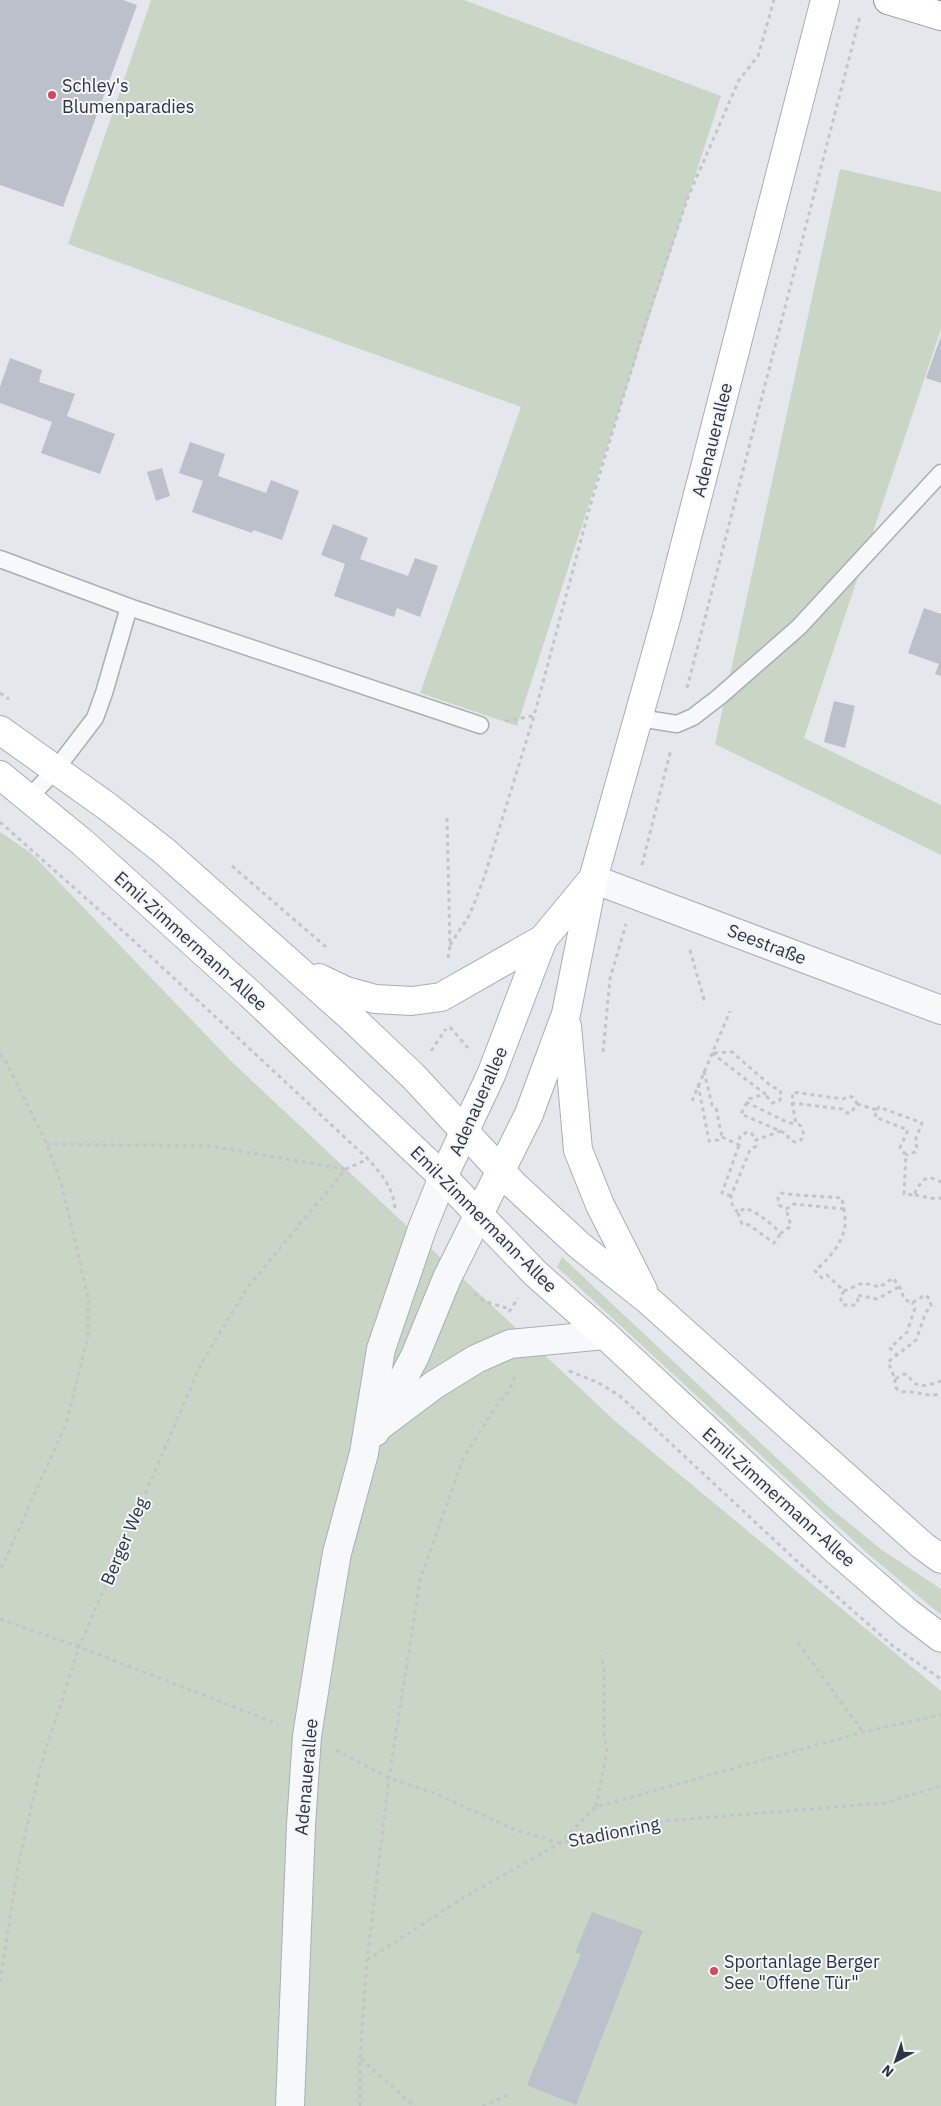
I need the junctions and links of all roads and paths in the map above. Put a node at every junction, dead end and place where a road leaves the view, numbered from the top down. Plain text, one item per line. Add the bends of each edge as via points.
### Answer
1 (774, 0) edge
2 (826, 0) edge
3 (893, 1) edge
4 (862, 9) dead end
5 (941, 16) edge
6 (941, 473) edge
7 (0, 559) edge
8 (130, 607) junction
9 (0, 693) edge
10 (15, 703) dead end
11 (639, 718) junction
12 (677, 724) junction
13 (480, 725) dead end
14 (0, 730) edge
15 (56, 768) junction
16 (0, 775) edge
17 (30, 798) junction
18 (447, 818) dead end
19 (0, 822) edge
20 (232, 866) dead end
21 (593, 879) junction
22 (634, 895) junction
23 (698, 918) junction
24 (543, 939) junction
25 (332, 952) dead end
26 (294, 966) junction
27 (705, 1003) dead end
28 (941, 1010) edge
29 (730, 1011) dead end
30 (566, 1014) junction
31 (712, 1053) junction
32 (0, 1054) edge
33 (603, 1056) dead end
34 (704, 1071) junction
35 (698, 1084) junction
36 (765, 1094) junction
37 (692, 1101) dead end
38 (746, 1102) junction
39 (792, 1103) junction
40 (858, 1104) junction
41 (877, 1110) junction
42 (796, 1123) junction
43 (466, 1131) junction
44 (780, 1131) junction
45 (722, 1137) junction
46 (756, 1140) junction
47 (47, 1144) junction
48 (739, 1145) junction
49 (906, 1155) junction
50 (501, 1169) junction
51 (346, 1170) junction
52 (443, 1177) junction
53 (941, 1182) edge
54 (915, 1195) junction
55 (731, 1196) junction
56 (941, 1198) edge
57 (786, 1209) junction
58 (844, 1209) junction
59 (738, 1213) junction
60 (479, 1214) junction
61 (782, 1233) junction
62 (899, 1287) junction
63 (844, 1291) junction
64 (648, 1300) junction
65 (912, 1303) junction
66 (605, 1335) junction
67 (898, 1356) junction
68 (516, 1370) dead end
69 (568, 1370) dead end
70 (895, 1379) junction
71 (941, 1381) edge
72 (941, 1393) edge
73 (378, 1427) junction
74 (364, 1453) junction
75 (941, 1559) edge
76 (0, 1571) edge
77 (0, 1619) edge
78 (941, 1638) edge
79 (798, 1643) dead end
80 (79, 1647) junction
81 (602, 1655) dead end
82 (941, 1679) edge
83 (941, 1715) edge
84 (280, 1724) dead end
85 (863, 1732) junction
86 (307, 1736) junction
87 (389, 1778) junction
88 (941, 1786) edge
89 (596, 1807) junction
90 (560, 1843) junction
91 (368, 1960) junction
92 (0, 1982) edge
93 (360, 2058) junction
94 (509, 2095) dead end
95 (290, 2106) edge
96 (360, 2106) edge
97 (414, 2106) edge
98 (482, 2106) edge

1 - 18 path via 758,56 739,80 682,215 590,506 534,716 484,878 470,914 450,945
2 - 11 main road, Adenauerallee
3 - 5 main road
4 - 12 path
6 - 12 lane via 799,627 720,697 693,717
7 - 8 lane
8 - 13 lane
8 - 15 lane via 95,718
9 - 10 path
11 - 12 lane
11 - 21 main road, Adenauerallee
12 - 22 path
14 - 15 main road
15 - 17 lane
15 - 26 main road via 164,851
16 - 17 main road, Emil-Zimmermann-Allee
17 - 52 main road, Emil-Zimmermann-Allee via 250,994
19 - 51 path, Berger Weg via 134,941 368,1159
20 - 25 path
21 - 22 street, Seestraße
21 - 24 main road, Adenauerallee
21 - 30 main road, Adenauerallee
22 - 23 street, Seestraße
22 - 33 path via 610,979
23 - 27 path via 689,947
23 - 28 street, Seestraße
24 - 26 main road via 441,997 412,1001 375,999 346,990
24 - 43 main road, Adenauerallee
26 - 43 main road via 407,1070
29 - 31 path
30 - 50 main road, Adenauerallee via 529,1114
30 - 64 main road via 578,1150 600,1205
31 - 34 path
31 - 36 path
31 - 36 path via 732,1052 771,1086 777,1087 782,1097 775,1103
32 - 47 path
34 - 35 path
34 - 45 path
35 - 37 path
35 - 45 path via 709,1141
36 - 38 path
38 - 42 path
38 - 44 path via 742,1114
39 - 40 path via 842,1109 847,1113 852,1113
39 - 40 path via 793,1092 843,1099 849,1096
39 - 42 path
40 - 41 path
41 - 49 path via 875,1117 908,1130 900,1144
41 - 49 path via 879,1107 922,1122 915,1141 917,1148
42 - 44 path via 804,1135 801,1140 795,1142
43 - 50 main road
43 - 52 main road, Adenauerallee
44 - 46 path
45 - 48 path
46 - 48 path via 747,1132 740,1136
46 - 55 path
47 - 51 path via 210,1146
47 - 76 path via 62,1186 88,1297 88,1337 66,1424
48 - 55 path via 722,1193
49 - 54 path via 904,1194
50 - 60 main road, Adenauerallee
50 - 64 main road via 580,1246
51 - 80 path, Berger Weg via 248,1288 200,1364
52 - 60 main road, Emil-Zimmermann-Allee
52 - 74 street, Adenauerallee via 381,1349
53 - 54 path via 924,1179
54 - 56 path
55 - 59 path
57 - 58 path via 794,1204
57 - 58 path via 779,1205 781,1193 842,1198
57 - 61 path via 791,1226
58 - 63 path via 845,1226 839,1241 829,1258 814,1271 822,1278 827,1275
59 - 61 path via 745,1208 750,1210
59 - 61 path via 742,1224 749,1225 774,1243
60 - 66 main road, Emil-Zimmermann-Allee via 535,1273
60 - 73 street, Adenauerallee via 447,1278 415,1356
62 - 63 path via 893,1278 880,1287 863,1283
62 - 63 path via 877,1299 857,1294 858,1302 849,1306 843,1305 840,1298
62 - 65 path via 904,1299
64 - 75 main road
65 - 67 path via 915,1308 907,1332 890,1348
65 - 67 path via 925,1295 931,1306 916,1340
66 - 73 street via 510,1344 476,1359 434,1385
66 - 78 main road, Emil-Zimmermann-Allee via 837,1552
67 - 70 path via 888,1362
68 - 87 path via 509,1391 463,1459 420,1580
69 - 82 path via 598,1382 620,1396 886,1640
70 - 71 path via 904,1374 923,1386
70 - 72 path via 894,1385 898,1390 923,1396
73 - 74 street, Adenauerallee
74 - 86 street, Adenauerallee via 337,1553
77 - 80 path
79 - 85 path
80 - 84 path
80 - 92 path, Berger Weg via 40,1768 18,1867
81 - 89 path via 607,1751
83 - 85 path
85 - 89 path
86 - 87 path, Stadionring
86 - 95 street, Adenauerallee
87 - 90 path, Stadionring via 434,1793 516,1830
87 - 91 path
88 - 90 path, Stadionring via 884,1803 664,1821
89 - 90 path
90 - 91 path via 463,1898
91 - 93 path
93 - 96 path
93 - 97 path
94 - 98 path

